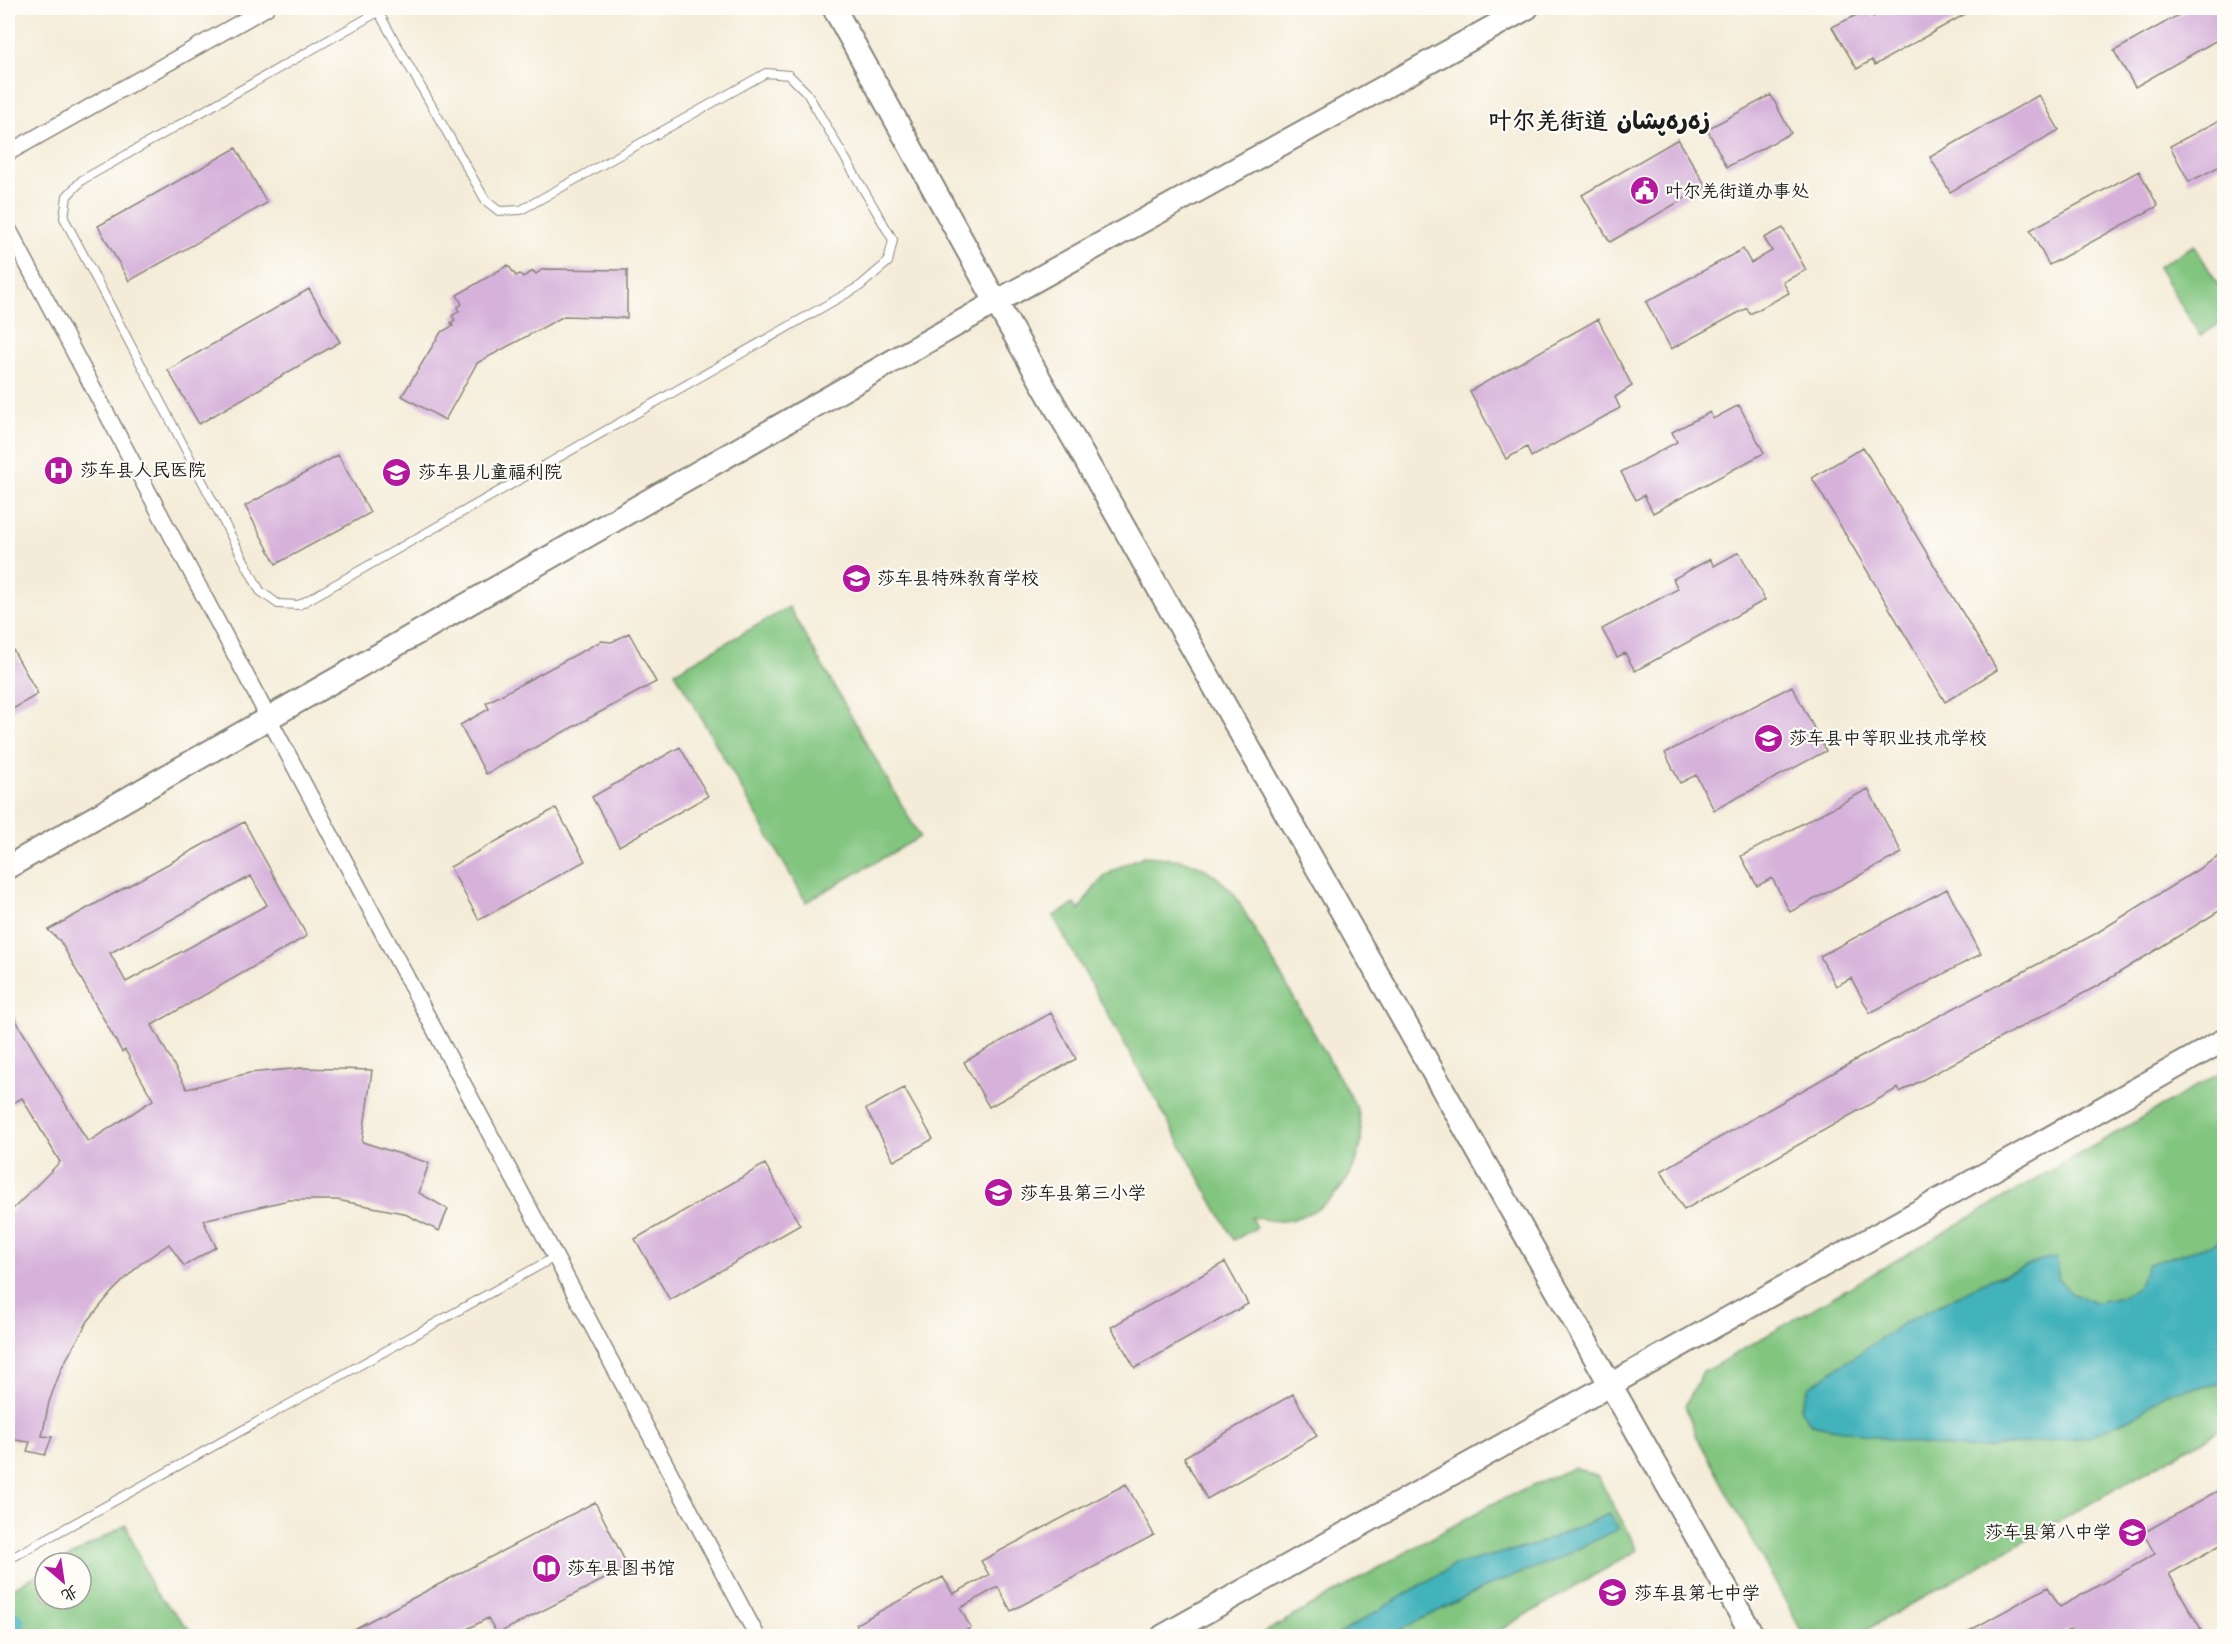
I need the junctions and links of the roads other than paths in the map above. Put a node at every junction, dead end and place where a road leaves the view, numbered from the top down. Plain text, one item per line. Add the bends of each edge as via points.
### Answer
1 (266, 8) edge
2 (834, 8) edge
3 (1527, 8) edge
4 (377, 10) edge
5 (8, 153) edge
6 (8, 228) edge
7 (996, 302) junction
8 (269, 720) junction
9 (8, 867) edge
10 (2224, 1040) edge
11 (555, 1257) junction
12 (1608, 1386) junction
13 (8, 1560) edge
14 (757, 1636) edge
15 (1163, 1636) edge
16 (1753, 1636) edge

1 - 5 street
2 - 7 street
3 - 7 street
4 - 4 lane via 486,201 499,211 521,210 766,73 789,75 807,93 892,240 888,262 860,286 299,605 278,604 260,591 64,218 67,196 82,180
6 - 8 street
7 - 8 street
7 - 12 street
8 - 9 street
8 - 11 street
10 - 12 street
11 - 13 lane
11 - 14 street
12 - 15 street
12 - 16 street

